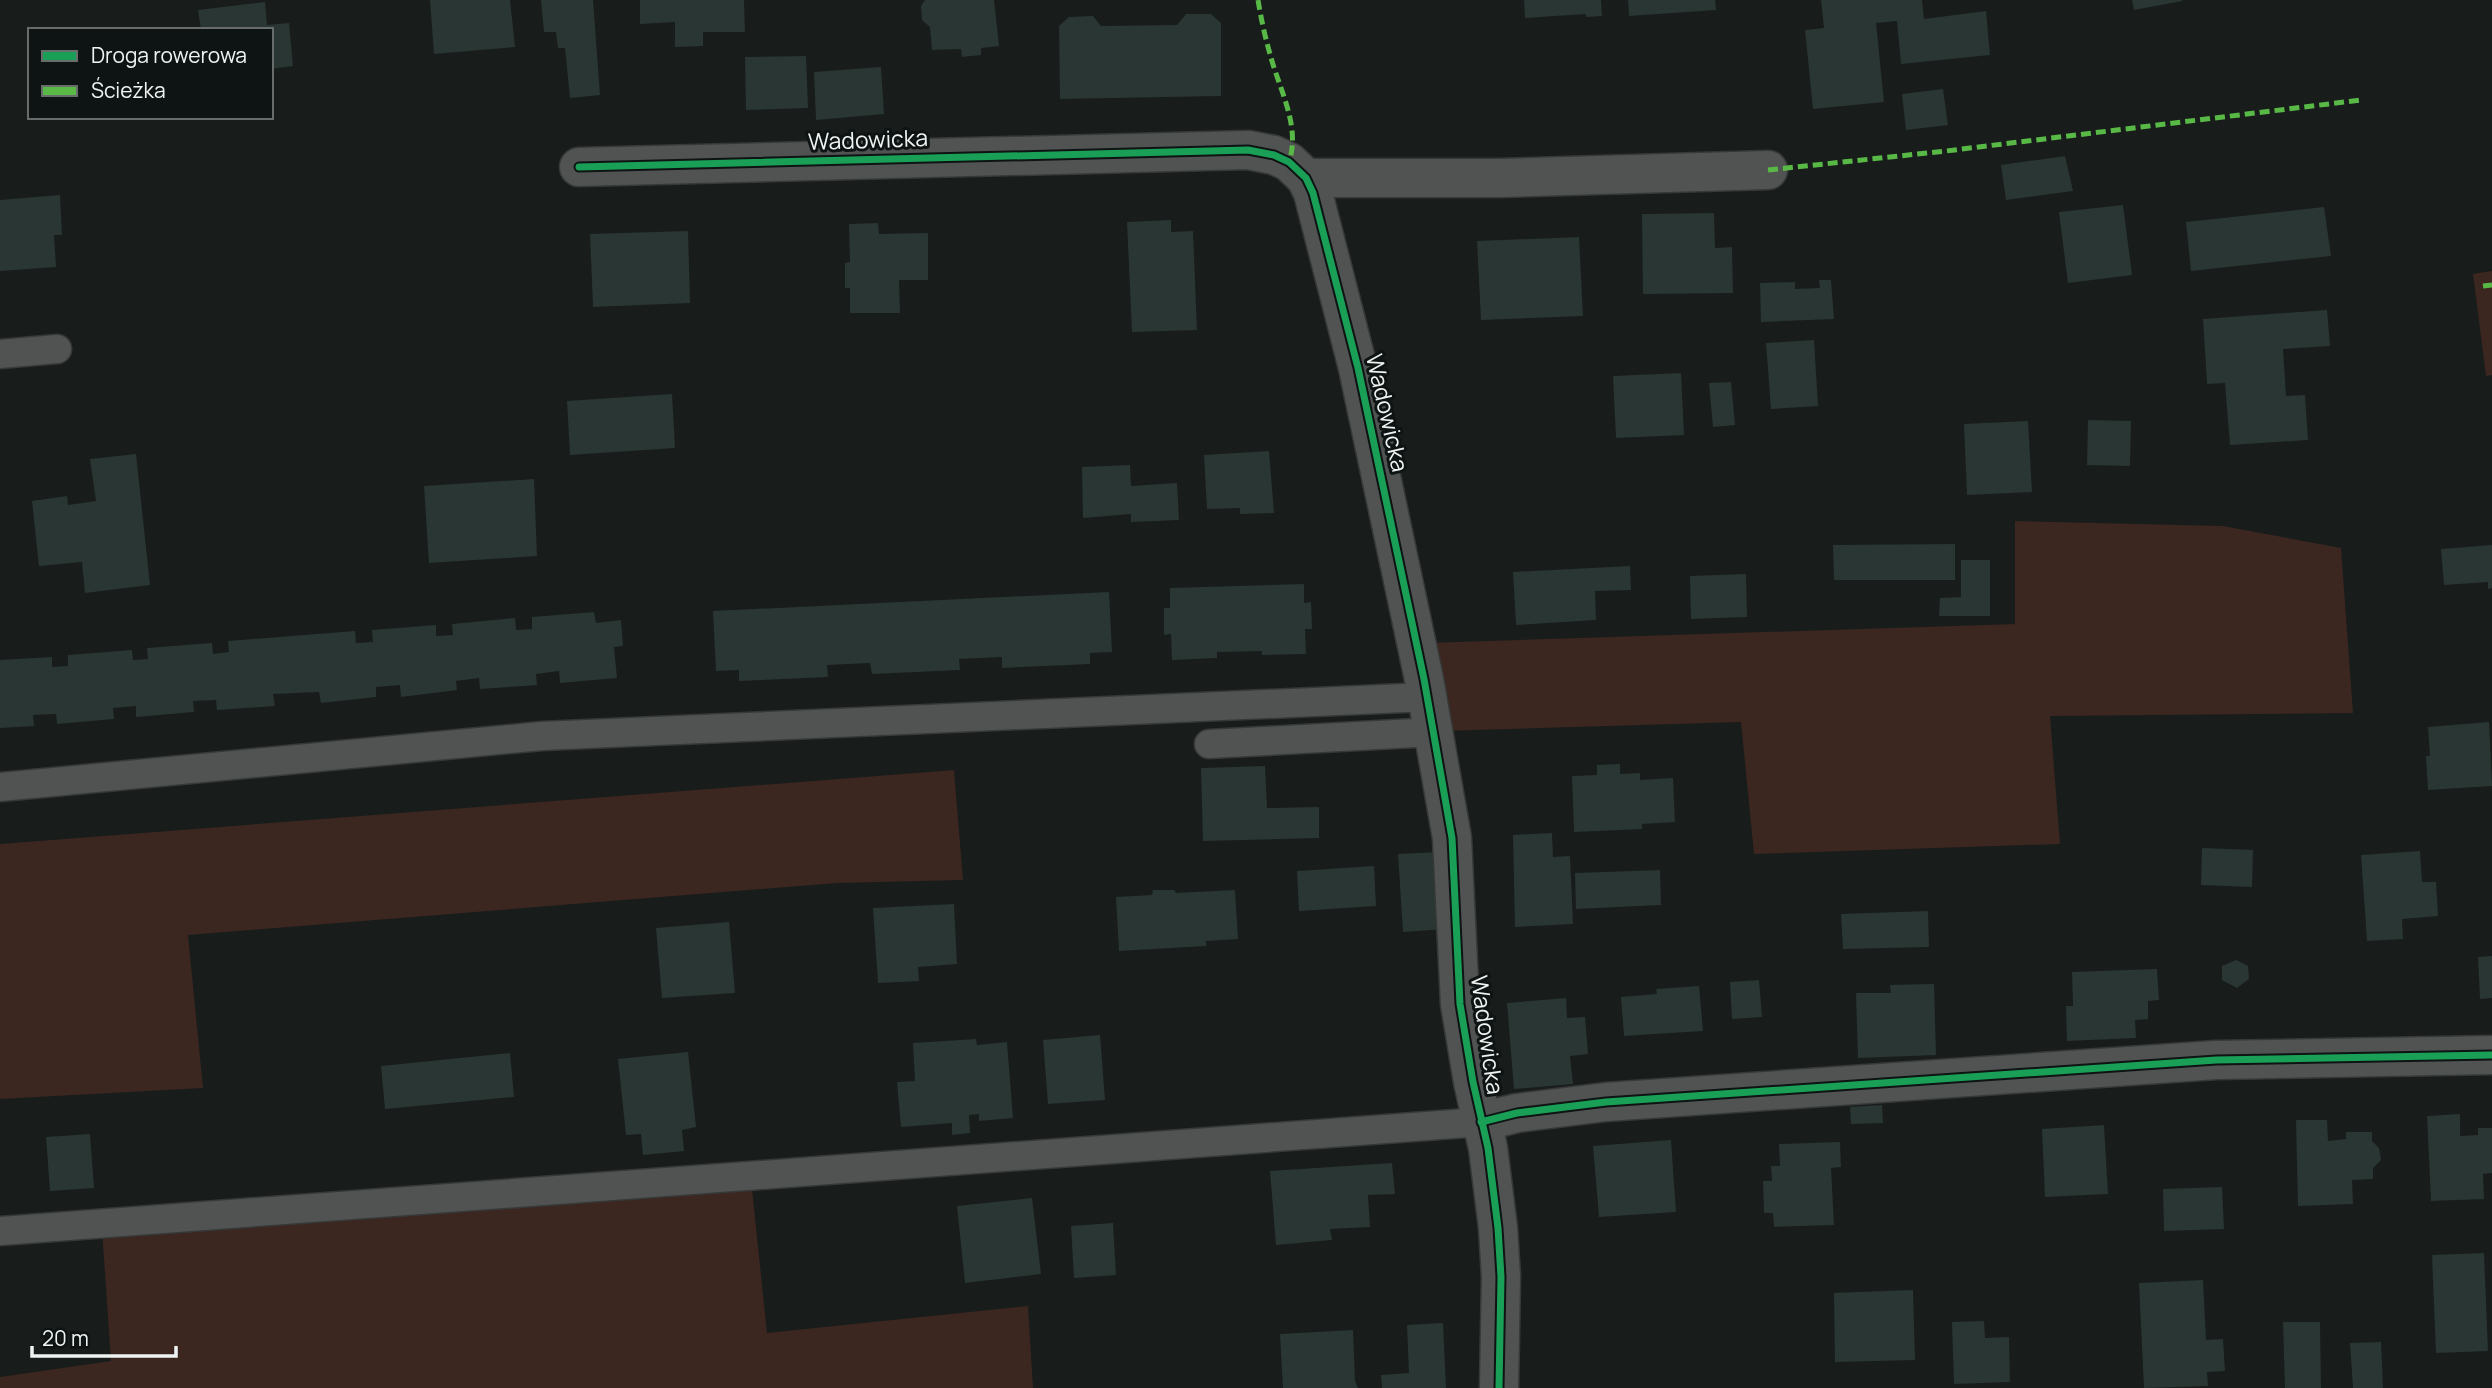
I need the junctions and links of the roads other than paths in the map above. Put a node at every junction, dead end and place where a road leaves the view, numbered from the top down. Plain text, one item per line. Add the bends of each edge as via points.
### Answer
1 (579, 167) dead end
2 (1768, 170) dead end
3 (1307, 178) junction
4 (57, 349) dead end
5 (0, 354) edge
6 (1430, 715) junction
7 (1209, 744) dead end
8 (0, 787) edge
9 (2492, 1055) edge
10 (1481, 1122) junction
11 (0, 1231) edge
12 (1499, 1388) edge

1 - 3 street, Wadowicka via 1248,150 1289,162
2 - 3 street
3 - 6 street, Wadowicka via 1358,368
4 - 5 lane
6 - 7 lane
6 - 8 lane via 542,736
6 - 10 street, Wadowicka via 1452,838 1460,1004
9 - 10 street via 2216,1060 1605,1102
10 - 11 lane
10 - 12 street, Wadowicka via 1498,1228

